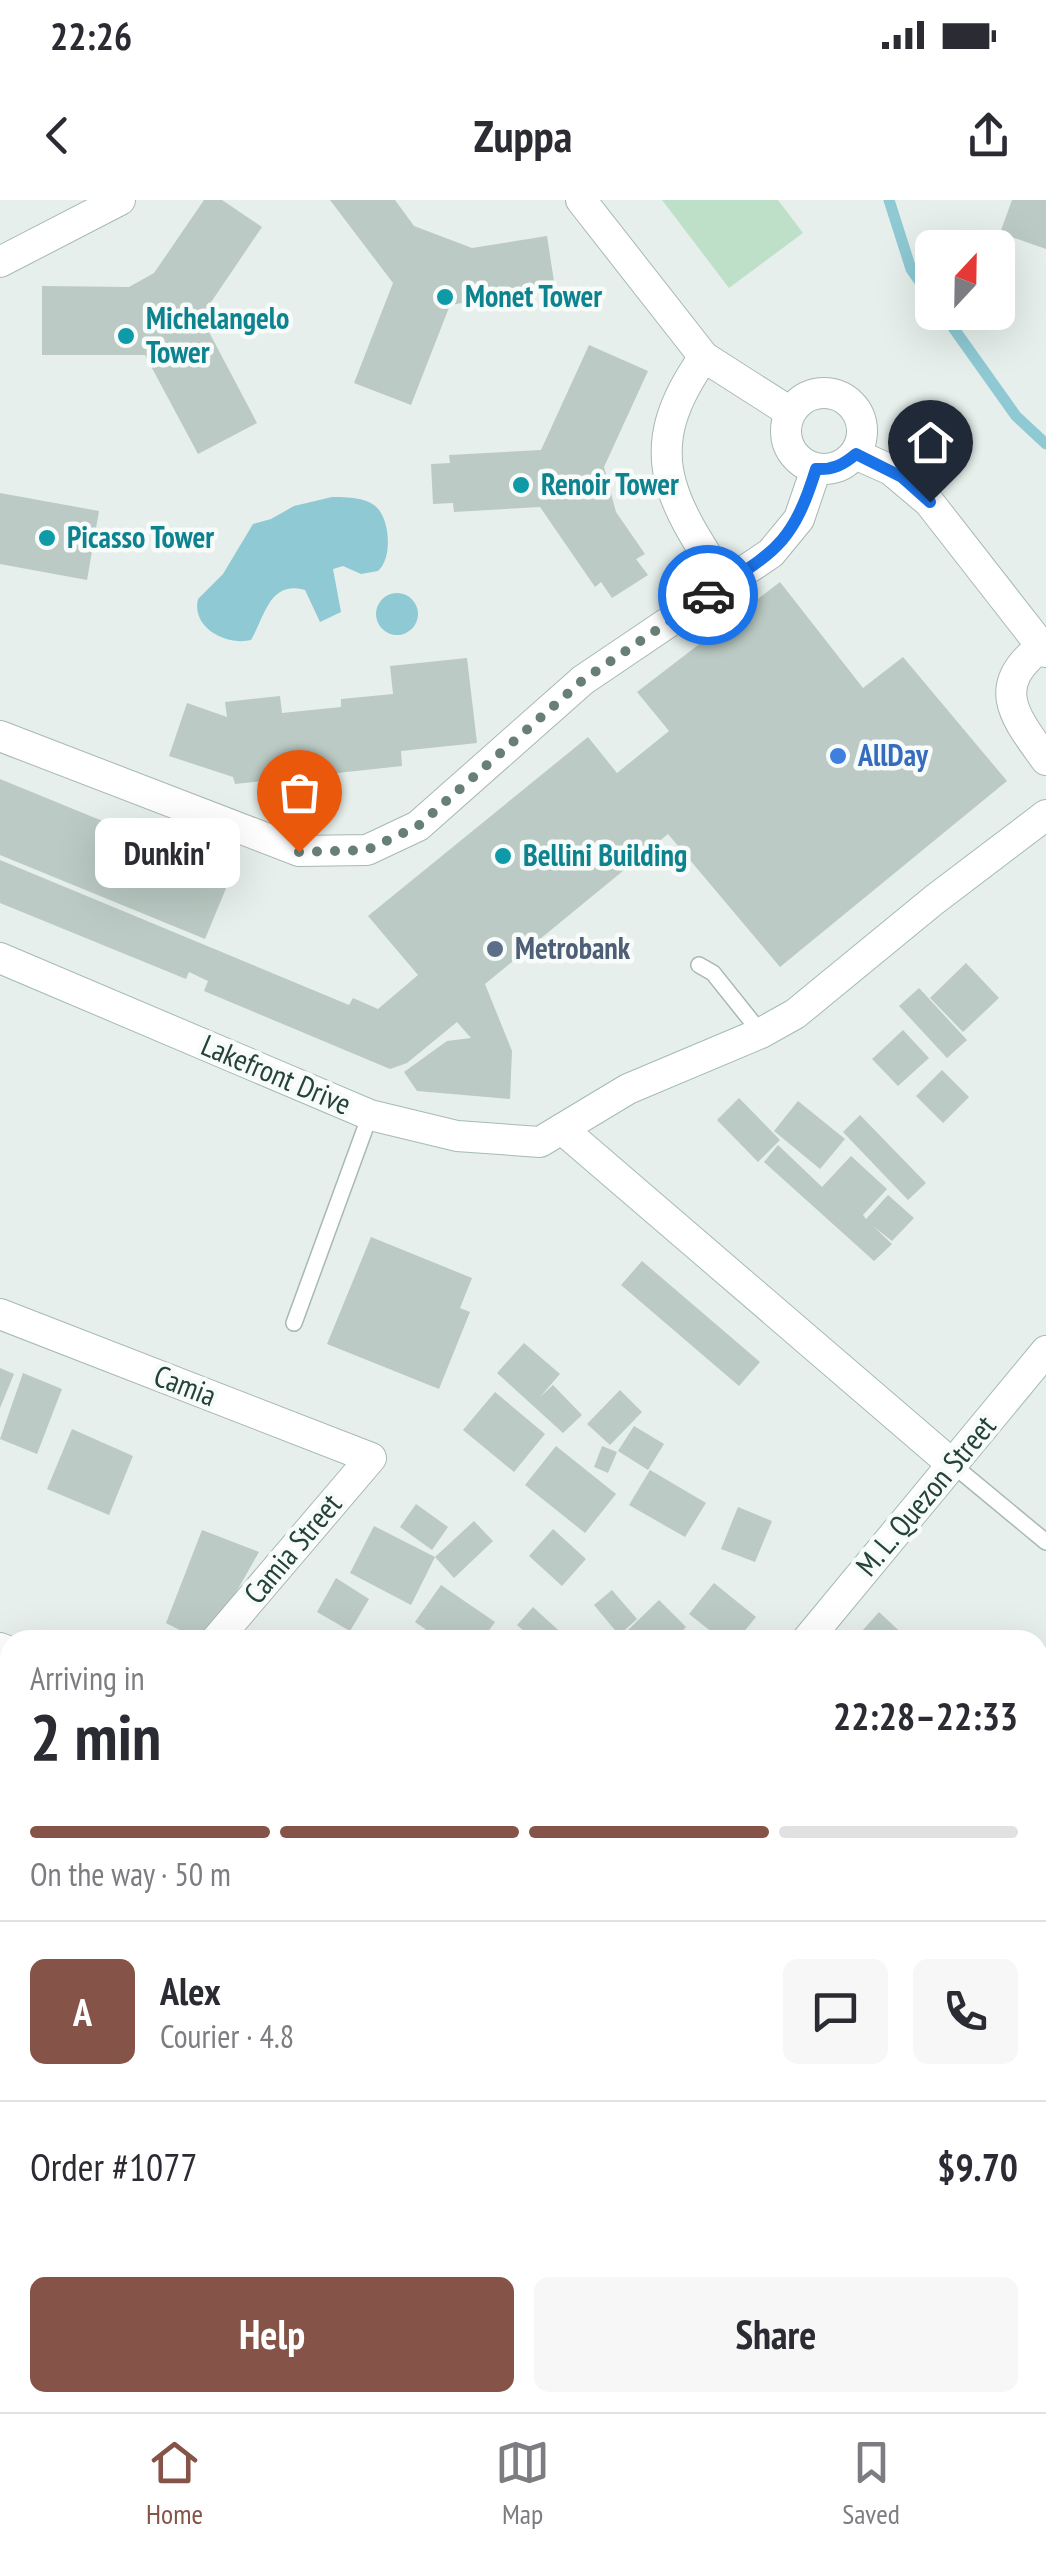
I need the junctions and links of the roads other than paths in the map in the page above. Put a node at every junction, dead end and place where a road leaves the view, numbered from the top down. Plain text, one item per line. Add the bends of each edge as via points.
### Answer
1 (120, 200) edge
2 (581, 200) edge
3 (0, 262) edge
4 (704, 357) junction
5 (790, 412) junction
6 (856, 454) junction
7 (816, 469) junction
8 (725, 584) junction
9 (1043, 649) edge
10 (0, 736) edge
11 (1046, 760) edge
12 (1046, 815) edge
13 (0, 958) edge
14 (699, 964) dead end
15 (761, 1034) junction
16 (370, 1115) junction
17 (562, 1129) junction
18 (0, 1314) edge
19 (294, 1322) dead end
20 (1046, 1352) edge
21 (371, 1458) joint
22 (953, 1465) junction
23 (1046, 1542) edge
24 (225, 1630) edge
25 (814, 1630) edge

1 - 3 street
2 - 4 street
4 - 5 street
4 - 8 street via 679,396 666,471 679,511
5 - 6 street via 816,393 846,400 862,425
5 - 7 street via 786,441 792,454
6 - 7 street via 830,470
6 - 9 street via 902,477 930,502
7 - 8 street via 791,532
8 - 10 street via 583,680 418,826 367,850 299,852
9 - 11 street via 1020,668 1011,705
12 - 15 street, Lakefront Drive
13 - 16 street, Lakefront Drive
14 - 15 lane
15 - 17 street, Lakefront Drive via 652,1077
16 - 17 street, Lakefront Drive via 502,1140 540,1142
16 - 19 lane
17 - 22 street
18 - 21 street, Camia
20 - 22 street, M. L. Quezon Street
21 - 24 street, Camia Street
22 - 23 lane
22 - 25 street, M. L. Quezon Street

